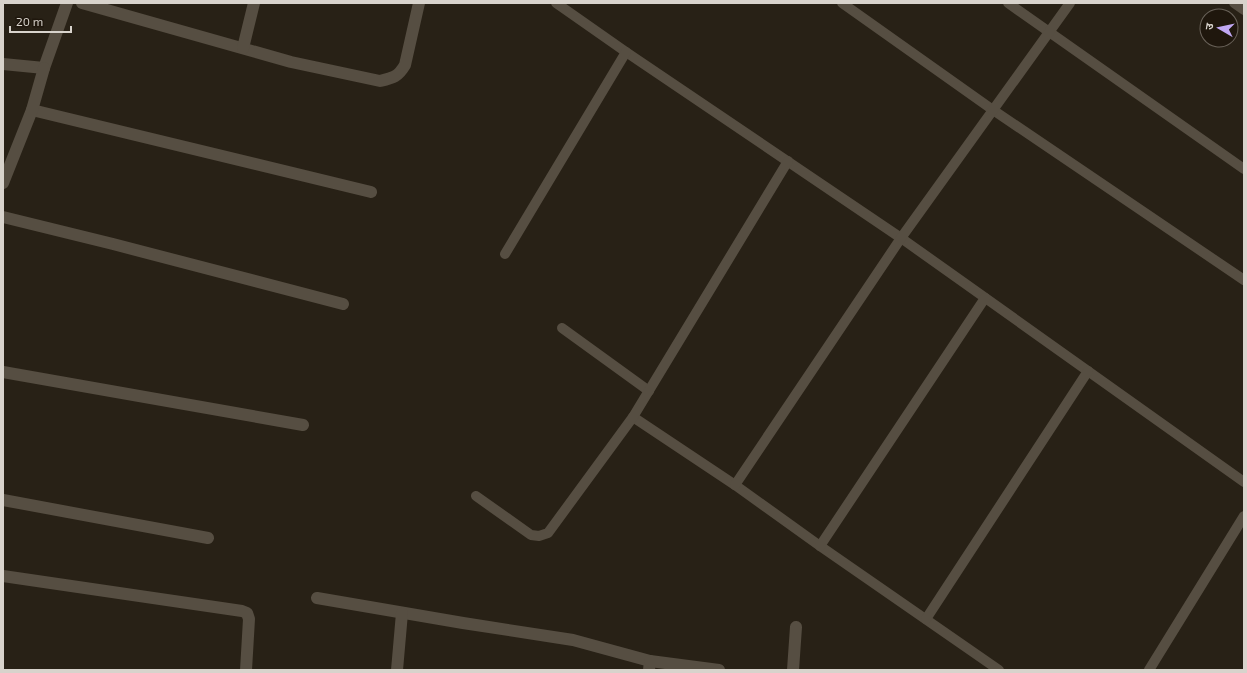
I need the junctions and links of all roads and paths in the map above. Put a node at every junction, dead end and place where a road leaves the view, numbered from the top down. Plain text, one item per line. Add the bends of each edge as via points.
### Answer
1 (67, 3) edge
2 (82, 3) edge
3 (254, 3) edge
4 (419, 3) edge
5 (556, 3) edge
6 (842, 3) edge
7 (1008, 3) edge
8 (1070, 3) edge
9 (1234, 3) edge
10 (1244, 10) edge
11 (1049, 32) junction
12 (242, 48) junction
13 (626, 52) junction
14 (3, 64) edge
15 (44, 68) junction
16 (32, 110) junction
17 (993, 110) junction
18 (788, 161) junction
19 (1244, 168) edge
20 (6, 169) edge
21 (3, 183) edge
22 (371, 192) dead end
23 (3, 217) edge
24 (901, 238) junction
25 (505, 254) dead end
26 (1244, 280) edge
27 (985, 298) junction
28 (343, 304) dead end
29 (562, 328) dead end
30 (1088, 371) junction
31 (3, 372) edge
32 (649, 391) junction
33 (633, 417) junction
34 (303, 425) dead end
35 (1244, 482) edge
36 (735, 485) junction
37 (476, 496) dead end
38 (3, 500) edge
39 (1244, 516) edge
40 (208, 538) dead end
41 (820, 546) junction
42 (3, 576) edge
43 (317, 598) dead end
44 (402, 613) junction
45 (926, 619) junction
46 (796, 627) dead end
47 (649, 666) edge
48 (246, 670) edge
49 (397, 670) edge
50 (719, 670) edge
51 (793, 670) edge
52 (999, 670) edge
53 (1149, 670) edge

1 - 15 street
2 - 12 street
3 - 12 street
4 - 12 street via 405,65 394,77 380,81 291,62
5 - 13 lane
6 - 17 lane
7 - 11 lane
8 - 11 lane
9 - 10 lane
11 - 17 lane
11 - 19 lane
13 - 18 lane
13 - 25 lane
14 - 15 street
15 - 16 street
16 - 20 street
16 - 22 street
17 - 24 lane
17 - 26 lane
18 - 24 lane
18 - 32 lane
20 - 21 street
23 - 28 street
24 - 27 lane
24 - 36 lane
27 - 30 lane
27 - 41 lane
29 - 32 lane
30 - 35 lane
30 - 45 lane
31 - 34 street
32 - 33 lane
33 - 36 lane
33 - 37 lane via 548,532 539,536 531,535
36 - 41 lane
38 - 40 street
39 - 53 lane
41 - 45 lane
42 - 48 street via 242,611 247,613 249,619
43 - 44 street
44 - 47 street via 573,640
44 - 49 street
45 - 52 lane
46 - 51 street
47 - 50 street

